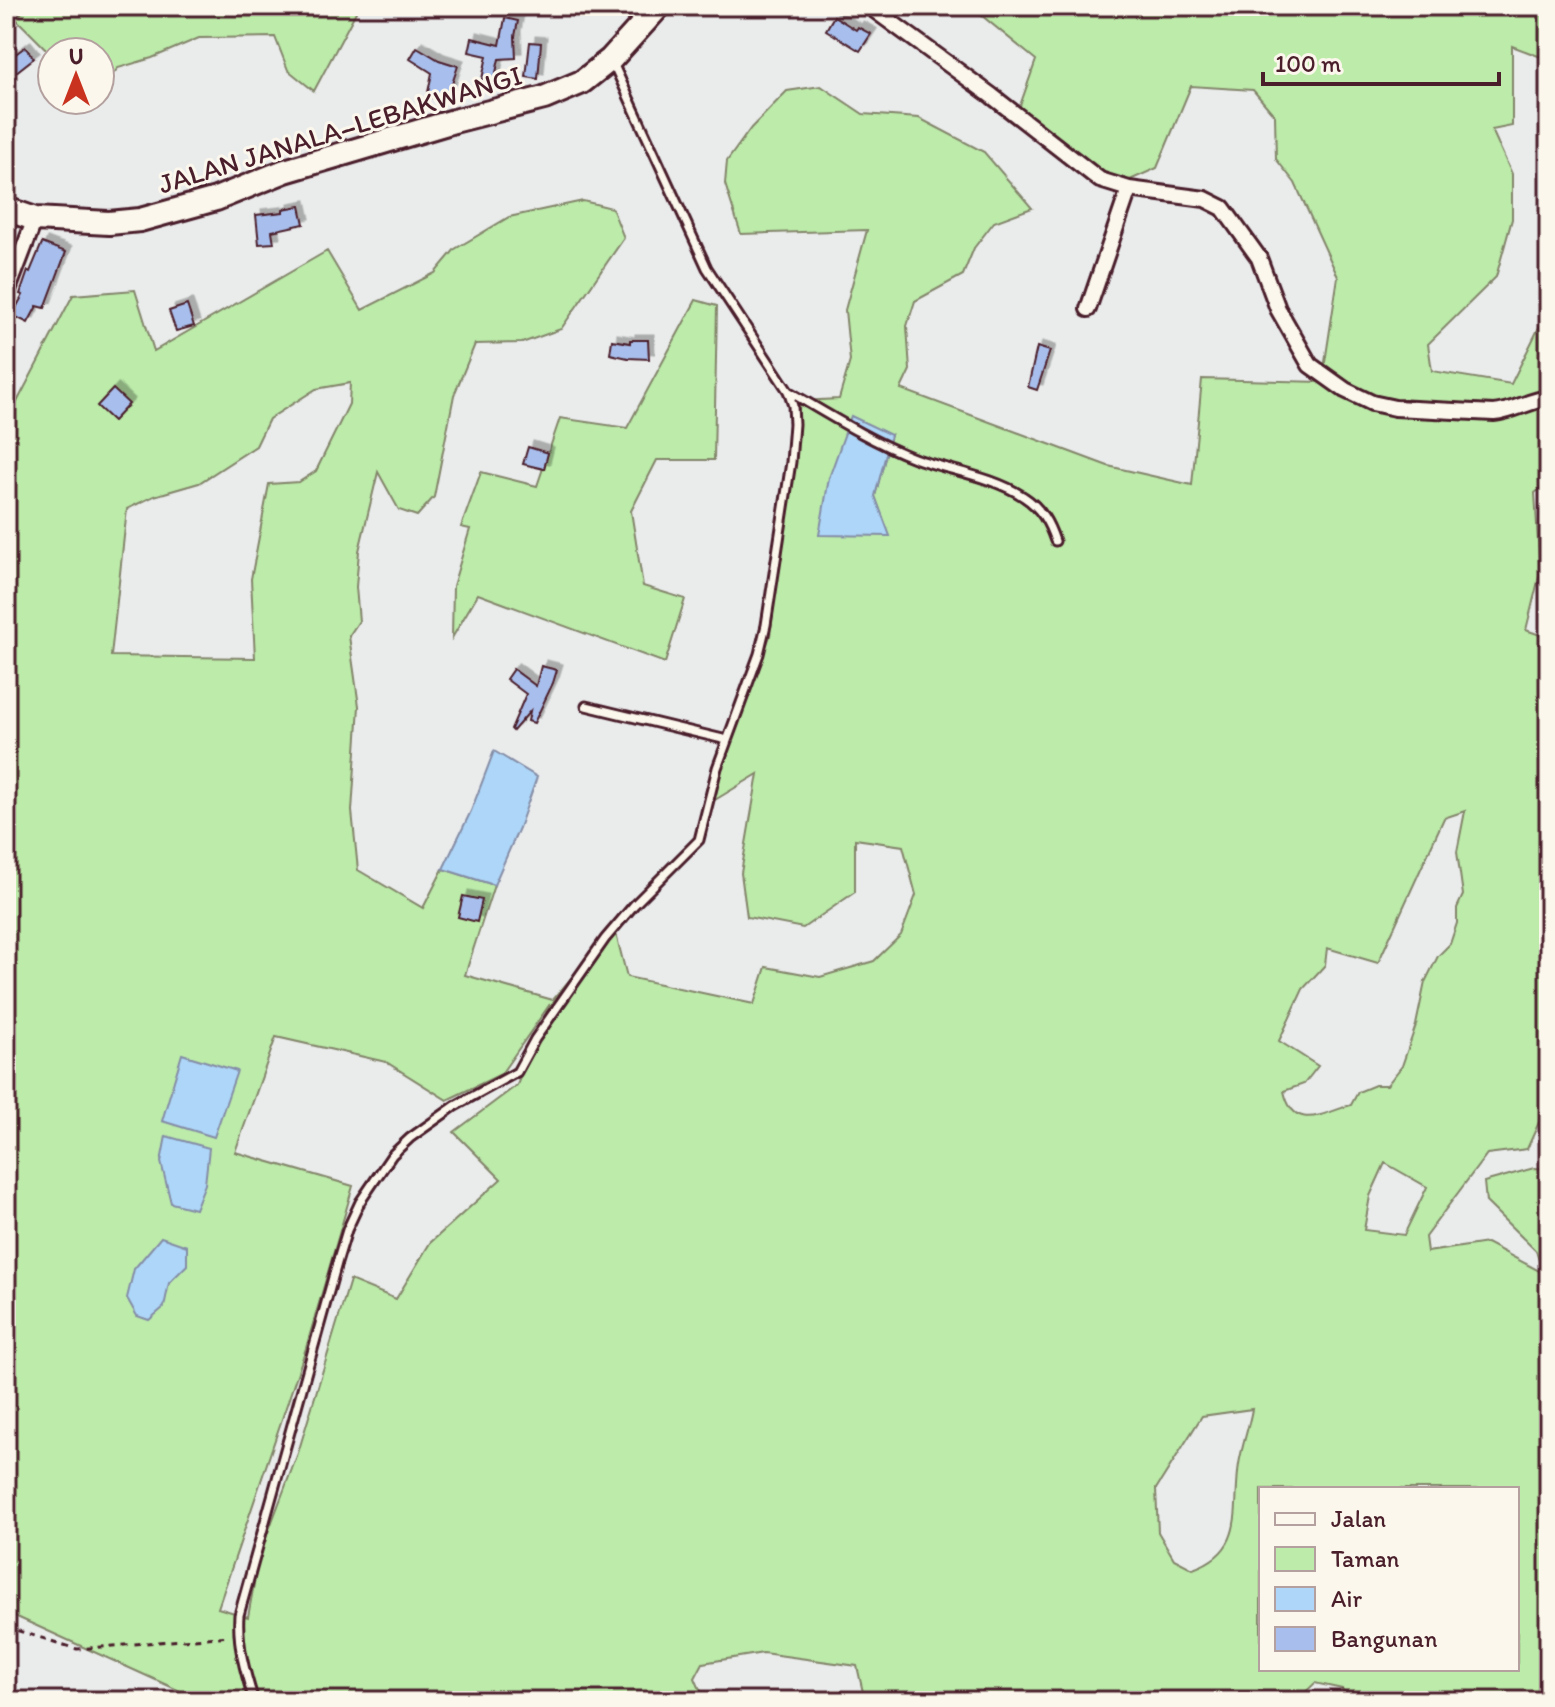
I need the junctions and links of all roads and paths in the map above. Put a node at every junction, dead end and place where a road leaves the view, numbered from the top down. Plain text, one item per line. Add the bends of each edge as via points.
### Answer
1 (659, 6) edge
2 (869, 6) edge
3 (611, 59) junction
4 (1129, 189) junction
5 (6, 209) edge
6 (35, 219) junction
7 (6, 295) edge
8 (1088, 309) dead end
9 (788, 391) junction
10 (1549, 398) edge
11 (1055, 541) dead end
12 (586, 706) dead end
13 (727, 740) junction
14 (6, 1627) edge
15 (238, 1635) junction
16 (254, 1701) edge

1 - 3 main road, JALAN JANALA–LEBAKWANGI
2 - 4 street via 1100,180
3 - 6 main road, JALAN JANALA–LEBAKWANGI via 582,82 544,98 285,171 216,199 140,220
3 - 9 lane via 707,268
4 - 8 street
4 - 10 street via 1205,199 1223,208 1259,258 1278,309 1310,365 1345,390 1395,408 1494,413
5 - 6 main road, JALAN JANALA–LEBAKWANGI
6 - 7 street
9 - 11 lane via 913,457 1024,496 1047,519
9 - 13 lane via 794,424 791,462 766,625
12 - 13 lane
13 - 15 lane via 699,840 605,939 517,1072 410,1138 360,1202 337,1263 250,1569
14 - 15 path via 77,1649
15 - 16 lane

